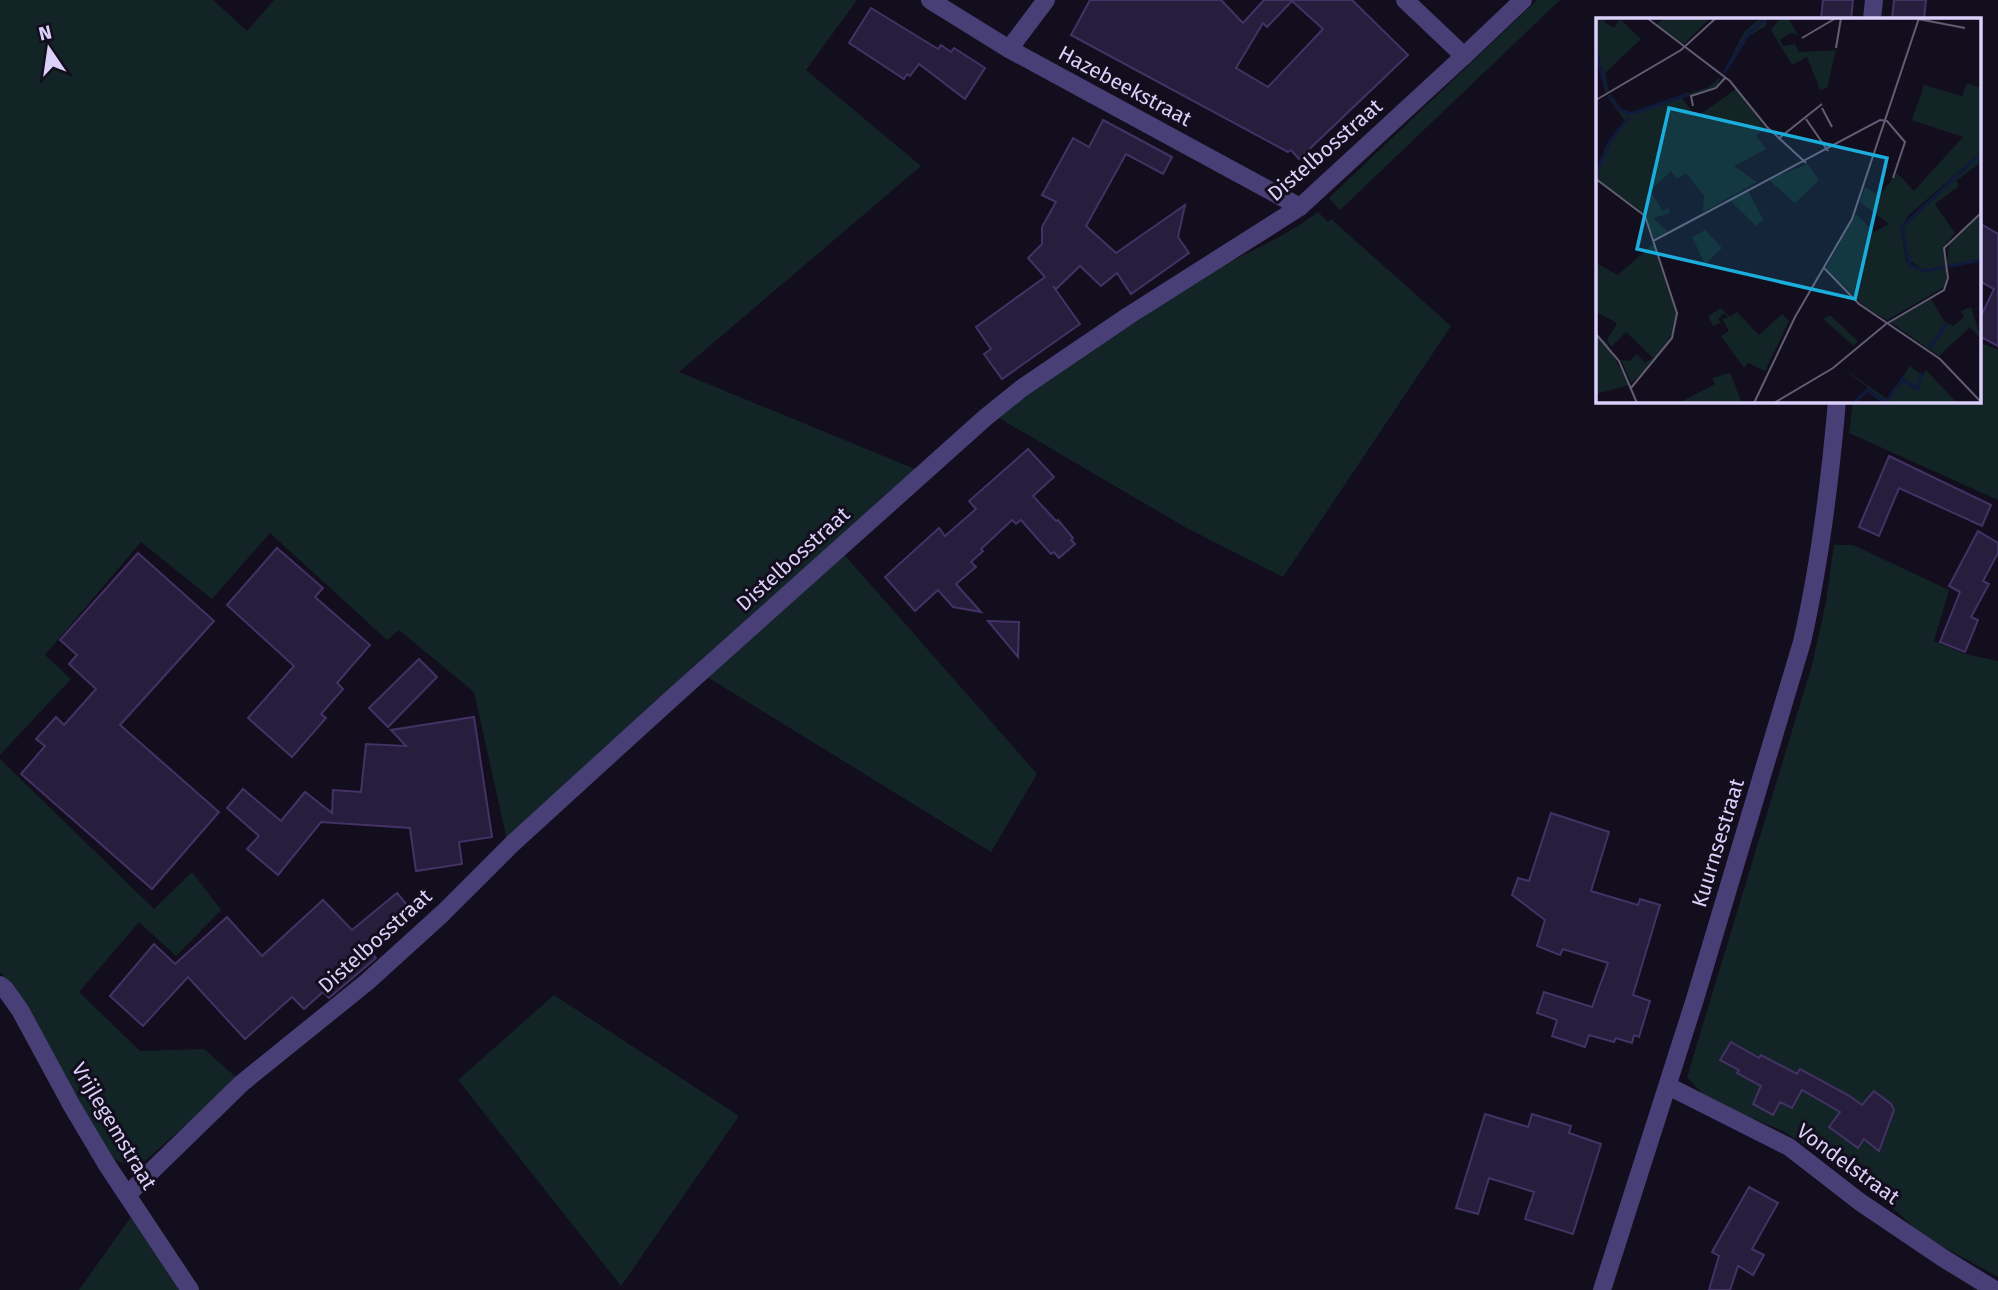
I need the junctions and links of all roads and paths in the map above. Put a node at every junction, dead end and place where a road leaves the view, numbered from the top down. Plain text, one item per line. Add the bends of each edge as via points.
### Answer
1 (930, 0) edge
2 (1046, 0) edge
3 (1405, 0) edge
4 (1522, 0) edge
5 (1874, 0) edge
6 (1872, 18) edge
7 (1009, 48) junction
8 (1464, 56) junction
9 (1300, 206) junction
10 (1837, 402) edge
11 (0, 985) edge
12 (1668, 1086) junction
13 (128, 1194) junction
14 (190, 1290) edge
15 (1602, 1290) edge
16 (1995, 1290) edge

1 - 7 street, Hazebeekstraat
2 - 7 street
3 - 8 street
4 - 8 street, Distelbosstraat
5 - 6 street
7 - 9 street, Hazebeekstraat
8 - 9 street, Distelbosstraat
9 - 13 street, Distelbosstraat via 1128,316 986,417 651,717 367,982 242,1083
10 - 12 street, Kuurnsestraat via 1818,559 1802,642
11 - 13 street, Vrijlegemstraat via 20,1010 72,1107
12 - 15 street, Kuurnsestraat
12 - 16 street, Vondelstraat via 1788,1147 1860,1202
13 - 14 street, Vrijlegemstraat

